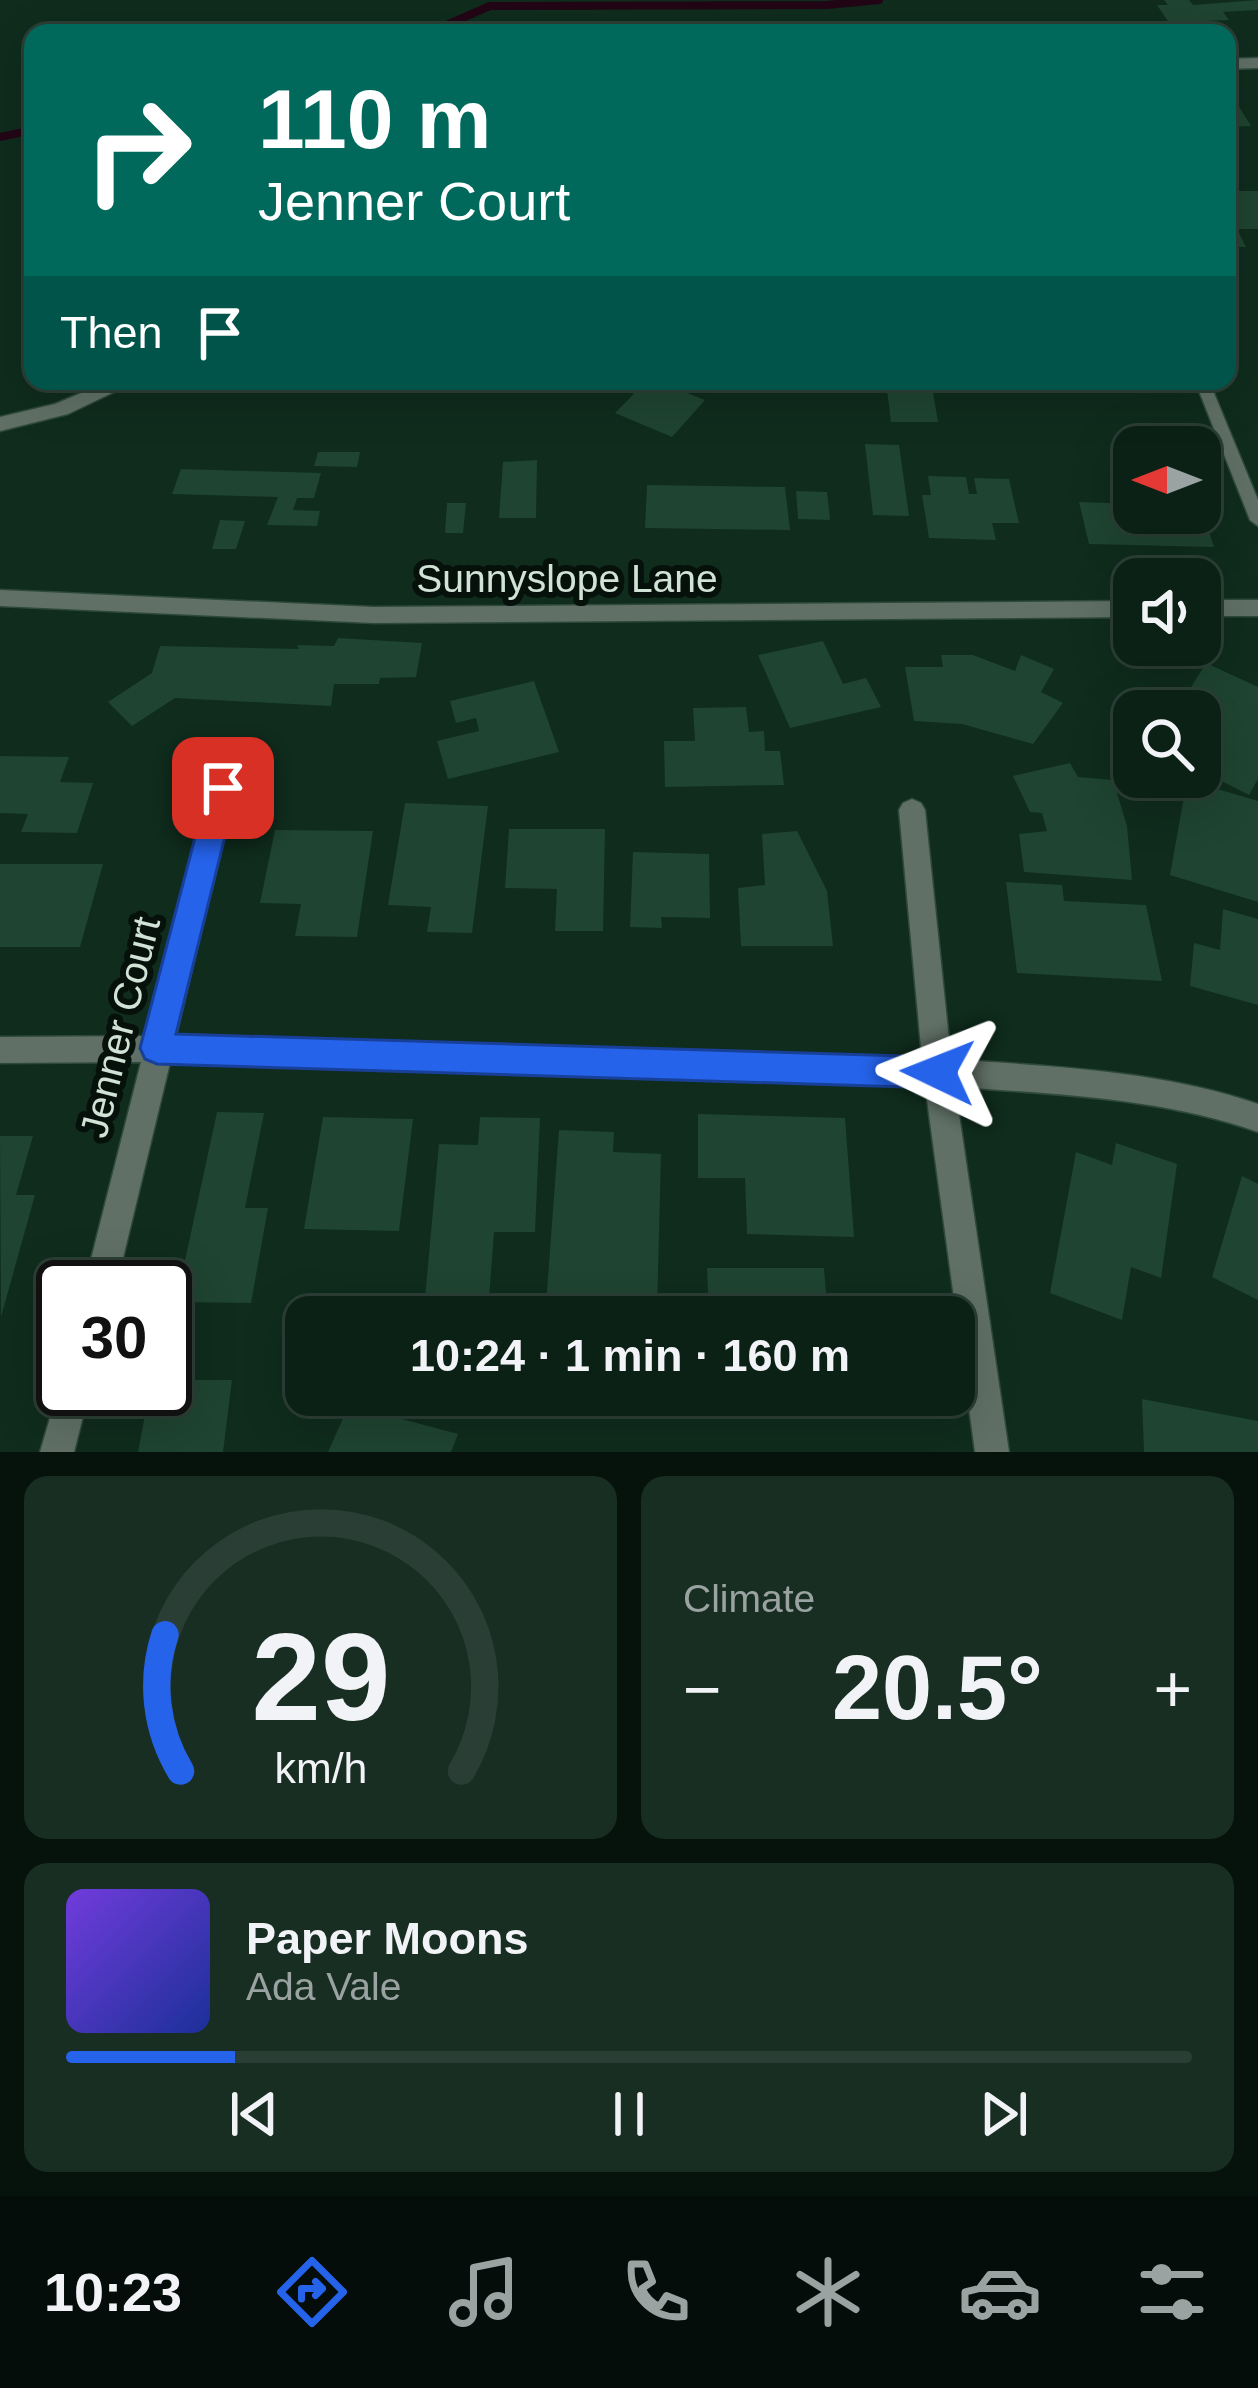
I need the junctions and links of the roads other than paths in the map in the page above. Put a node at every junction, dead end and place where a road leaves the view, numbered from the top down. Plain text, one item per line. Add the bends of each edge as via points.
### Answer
1 (106, 390) edge
2 (1206, 390) edge
3 (0, 424) edge
4 (1258, 520) edge
5 (0, 598) edge
6 (1221, 608) edge
7 (1258, 608) edge
8 (1113, 609) edge
9 (223, 788) dead end
10 (912, 810) dead end
11 (157, 1048) junction
12 (0, 1050) edge
13 (938, 1072) junction
14 (1258, 1118) edge
15 (106, 1260) edge
16 (67, 1416) edge
17 (57, 1452) edge
18 (992, 1452) edge

1 - 3 street
2 - 4 lane
5 - 8 street, Sunnyslope Lane via 374,615
6 - 7 street
9 - 11 street, Jenner Court
10 - 13 street
11 - 12 street
11 - 13 street
11 - 15 street, Jenner Court
13 - 14 street via 1104,1084
13 - 18 street
16 - 17 street

